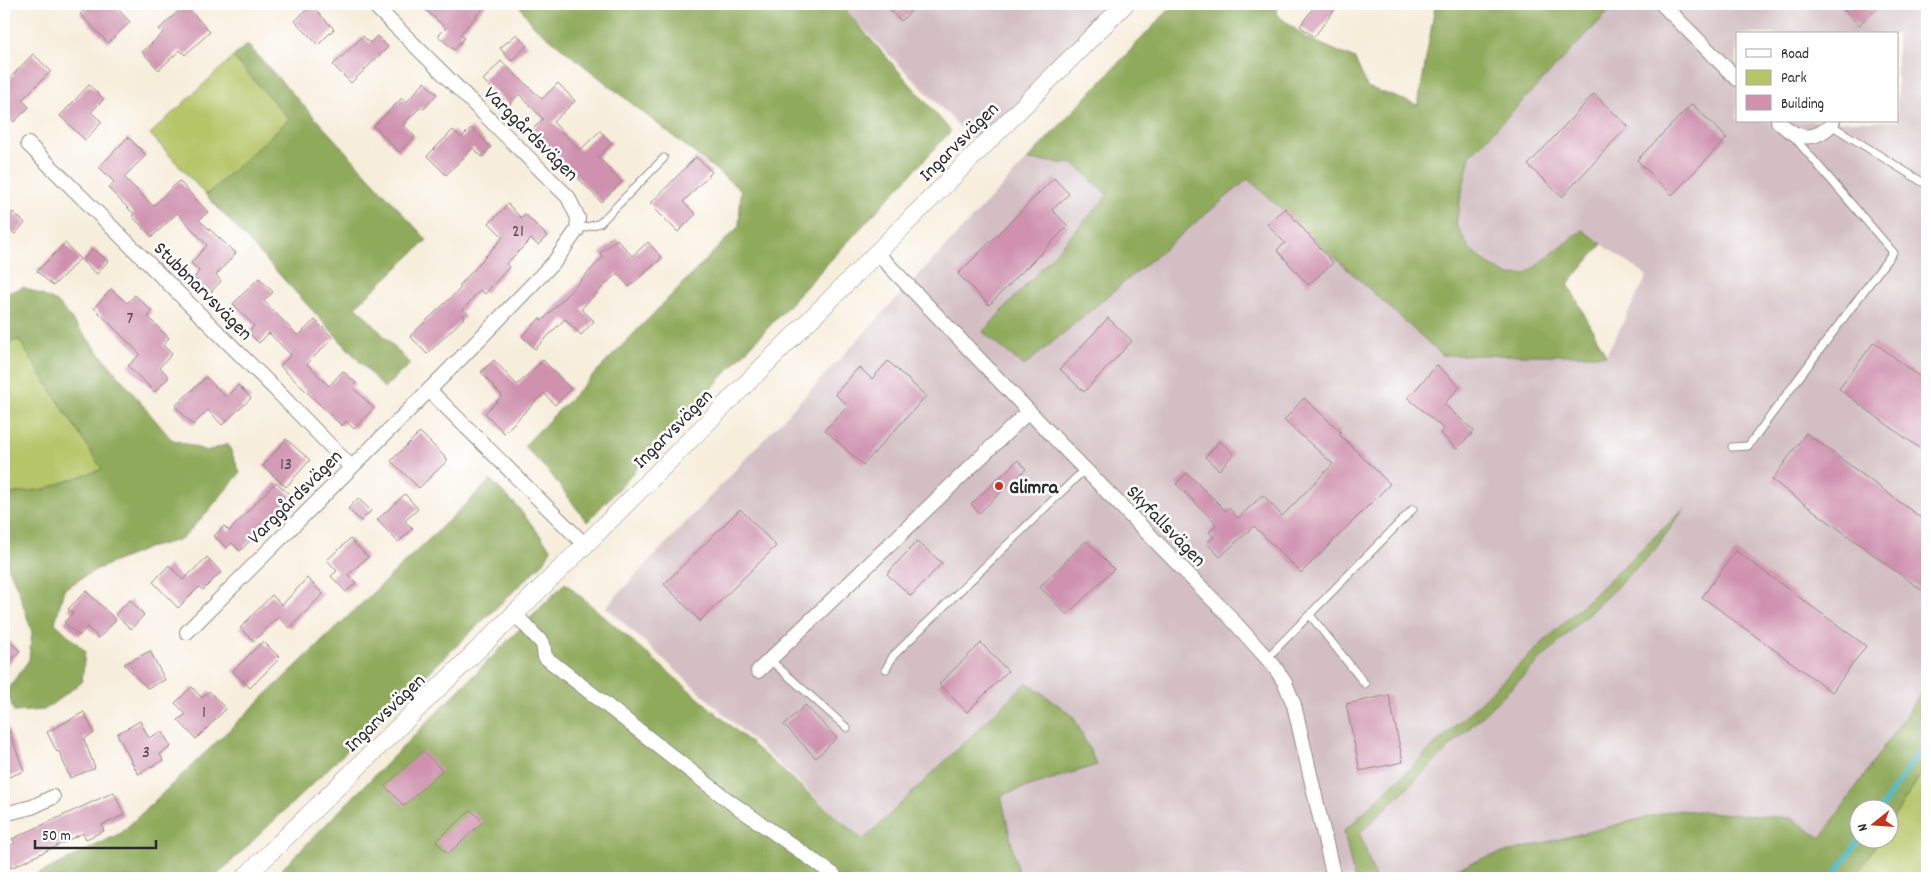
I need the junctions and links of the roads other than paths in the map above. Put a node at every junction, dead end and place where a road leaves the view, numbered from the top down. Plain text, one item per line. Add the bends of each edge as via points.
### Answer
1 (373, 4) edge
2 (1125, 4) edge
3 (1662, 4) edge
4 (1736, 78) edge
5 (1779, 122) edge
6 (1832, 123) edge
7 (1789, 132) junction
8 (28, 144) dead end
9 (664, 158) dead end
10 (1927, 185) edge
11 (577, 230) junction
12 (877, 253) junction
13 (429, 390) junction
14 (1029, 411) junction
15 (1732, 447) dead end
16 (351, 467) junction
17 (1085, 469) junction
18 (1413, 509) dead end
19 (585, 546) junction
20 (515, 614) junction
21 (1310, 615) junction
22 (187, 632) dead end
23 (1267, 658) junction
24 (770, 660) junction
25 (886, 670) dead end
26 (758, 672) dead end
27 (1365, 684) dead end
28 (847, 728) dead end
29 (53, 797) dead end
30 (4, 814) edge
31 (834, 875) dead end
32 (244, 878) edge
33 (1334, 878) edge

1 - 11 street, Varggårdsvägen via 568,197 578,218
2 - 12 street, Ingarvsvägen
3 - 4 street
5 - 7 street
6 - 7 street via 1814,136 1796,136
6 - 10 lane
7 - 15 lane via 1893,252 1748,446
8 - 16 street, Stubbnarvsvägen
9 - 11 lane via 600,223
11 - 13 street, Varggårdsvägen via 555,261
12 - 14 street, Skyfallsvägen
12 - 19 street, Ingarvsvägen
13 - 16 street, Varggårdsvägen
13 - 19 street
14 - 17 street, Skyfallsvägen
14 - 24 street
16 - 22 street, Varggårdsvägen
17 - 23 street, Skyfallsvägen
17 - 25 lane via 893,656
18 - 21 lane
19 - 20 street, Ingarvsvägen
20 - 31 street via 543,644 545,657 729,801
20 - 32 street, Ingarvsvägen
21 - 23 lane
21 - 27 lane
23 - 33 street, Skyfallsvägen via 1285,683 1294,705
24 - 26 street
24 - 28 lane
29 - 30 street via 32,808

